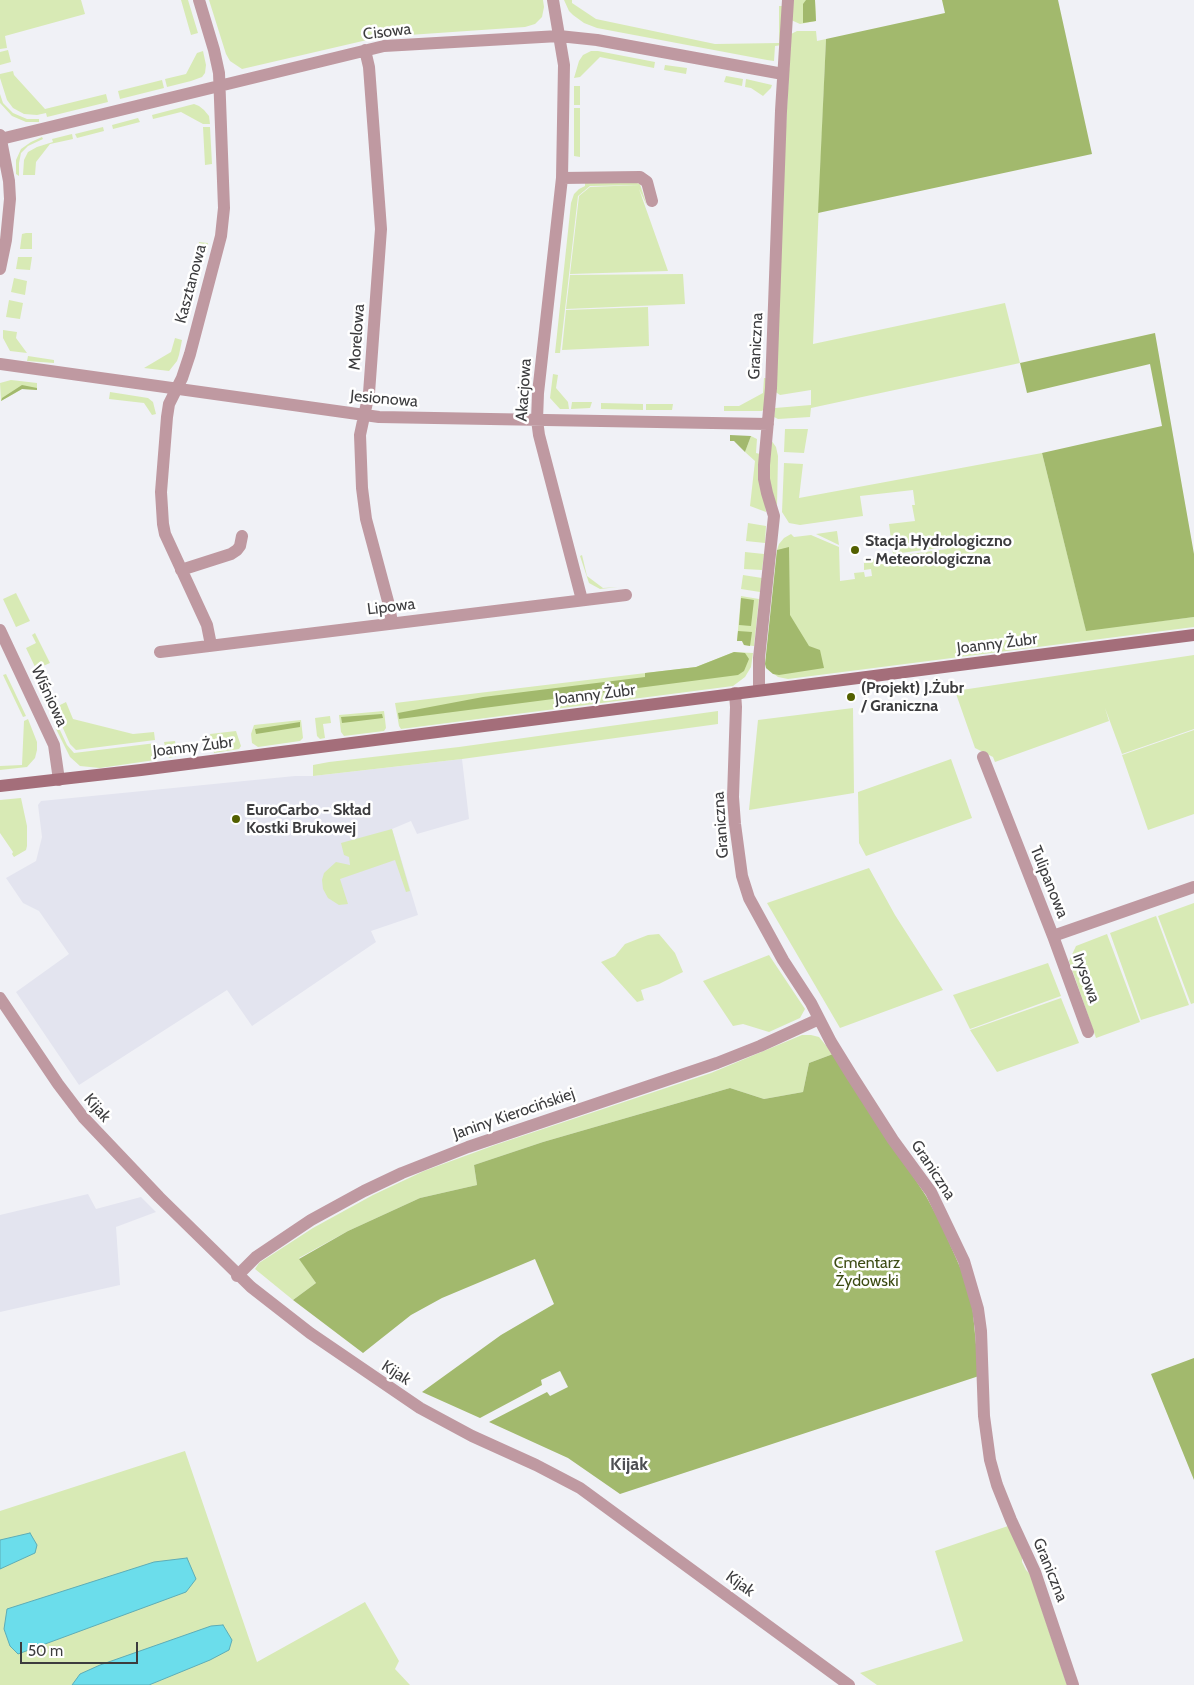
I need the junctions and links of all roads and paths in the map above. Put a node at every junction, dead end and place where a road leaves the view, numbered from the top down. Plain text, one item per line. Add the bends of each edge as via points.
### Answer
1 (199, 0) edge
2 (553, 0) edge
3 (788, 0) edge
4 (559, 36) junction
5 (365, 50) junction
6 (783, 74) junction
7 (219, 86) junction
8 (1, 137) edge
9 (562, 178) junction
10 (652, 202) dead end
11 (0, 269) edge
12 (0, 364) edge
13 (176, 389) junction
14 (365, 415) junction
15 (537, 420) junction
16 (768, 424) junction
17 (242, 536) dead end
18 (181, 570) junction
19 (626, 595) dead end
20 (582, 600) junction
21 (392, 623) junction
22 (0, 630) edge
23 (1194, 635) edge
24 (211, 645) junction
25 (160, 652) dead end
26 (759, 690) junction
27 (734, 693) junction
28 (982, 757) dead end
29 (59, 780) junction
30 (0, 786) edge
31 (1194, 887) edge
32 (1053, 936) junction
33 (0, 998) edge
34 (819, 1018) junction
35 (1088, 1032) dead end
36 (237, 1276) junction
37 (850, 1685) edge
38 (1073, 1685) edge

1 - 7 street, Kasztanowa via 217,62
2 - 4 street, Akacjowa
3 - 6 street, Graniczna
4 - 5 street, Cisowa
4 - 6 street, Cisowa
4 - 9 street, Akacjowa via 564,64
5 - 7 street, Cisowa
5 - 14 street, Morelowa via 381,229
6 - 16 street, Graniczna
7 - 8 street, Cisowa
7 - 13 street, Kasztanowa via 223,223 190,354
8 - 11 street via 10,198
9 - 10 street via 640,178 647,182
9 - 15 street, Akacjowa
12 - 13 street, Jesionowa
13 - 14 street, Jesionowa
13 - 18 street, Kasztanowa via 166,417 161,492 165,534
14 - 15 street, Jesionowa
14 - 21 street, Morelowa via 360,435 362,497
15 - 16 street, Jesionowa
15 - 20 street, Akacjowa
16 - 26 street, Graniczna via 764,479 774,516 759,658
17 - 18 street via 240,546 231,554
18 - 24 street, Kasztanowa via 207,625
19 - 20 street, Lipowa
20 - 21 street, Lipowa
21 - 24 street, Lipowa
22 - 29 street, Wiśniowa via 54,745
23 - 26 street, Joanny Żubr
24 - 25 street, Lipowa
26 - 27 street, Joanny Żubr
27 - 29 street, Joanny Żubr
27 - 34 street, Graniczna via 736,842 742,876 761,921
28 - 32 street, Tulipanowa
29 - 30 street, Joanny Żubr
31 - 32 street, Tulipanowa
32 - 35 street, Irysowa
33 - 36 street, Kijak via 83,1117
34 - 36 street, Janiny Kierocińskiej via 710,1066 468,1146 416,1167 312,1220 256,1257
34 - 38 street, Graniczna via 893,1140 931,1192 964,1261 981,1331 984,1416 990,1460 1011,1520 1035,1572
36 - 37 street, Kijak via 310,1333 420,1408 580,1488

